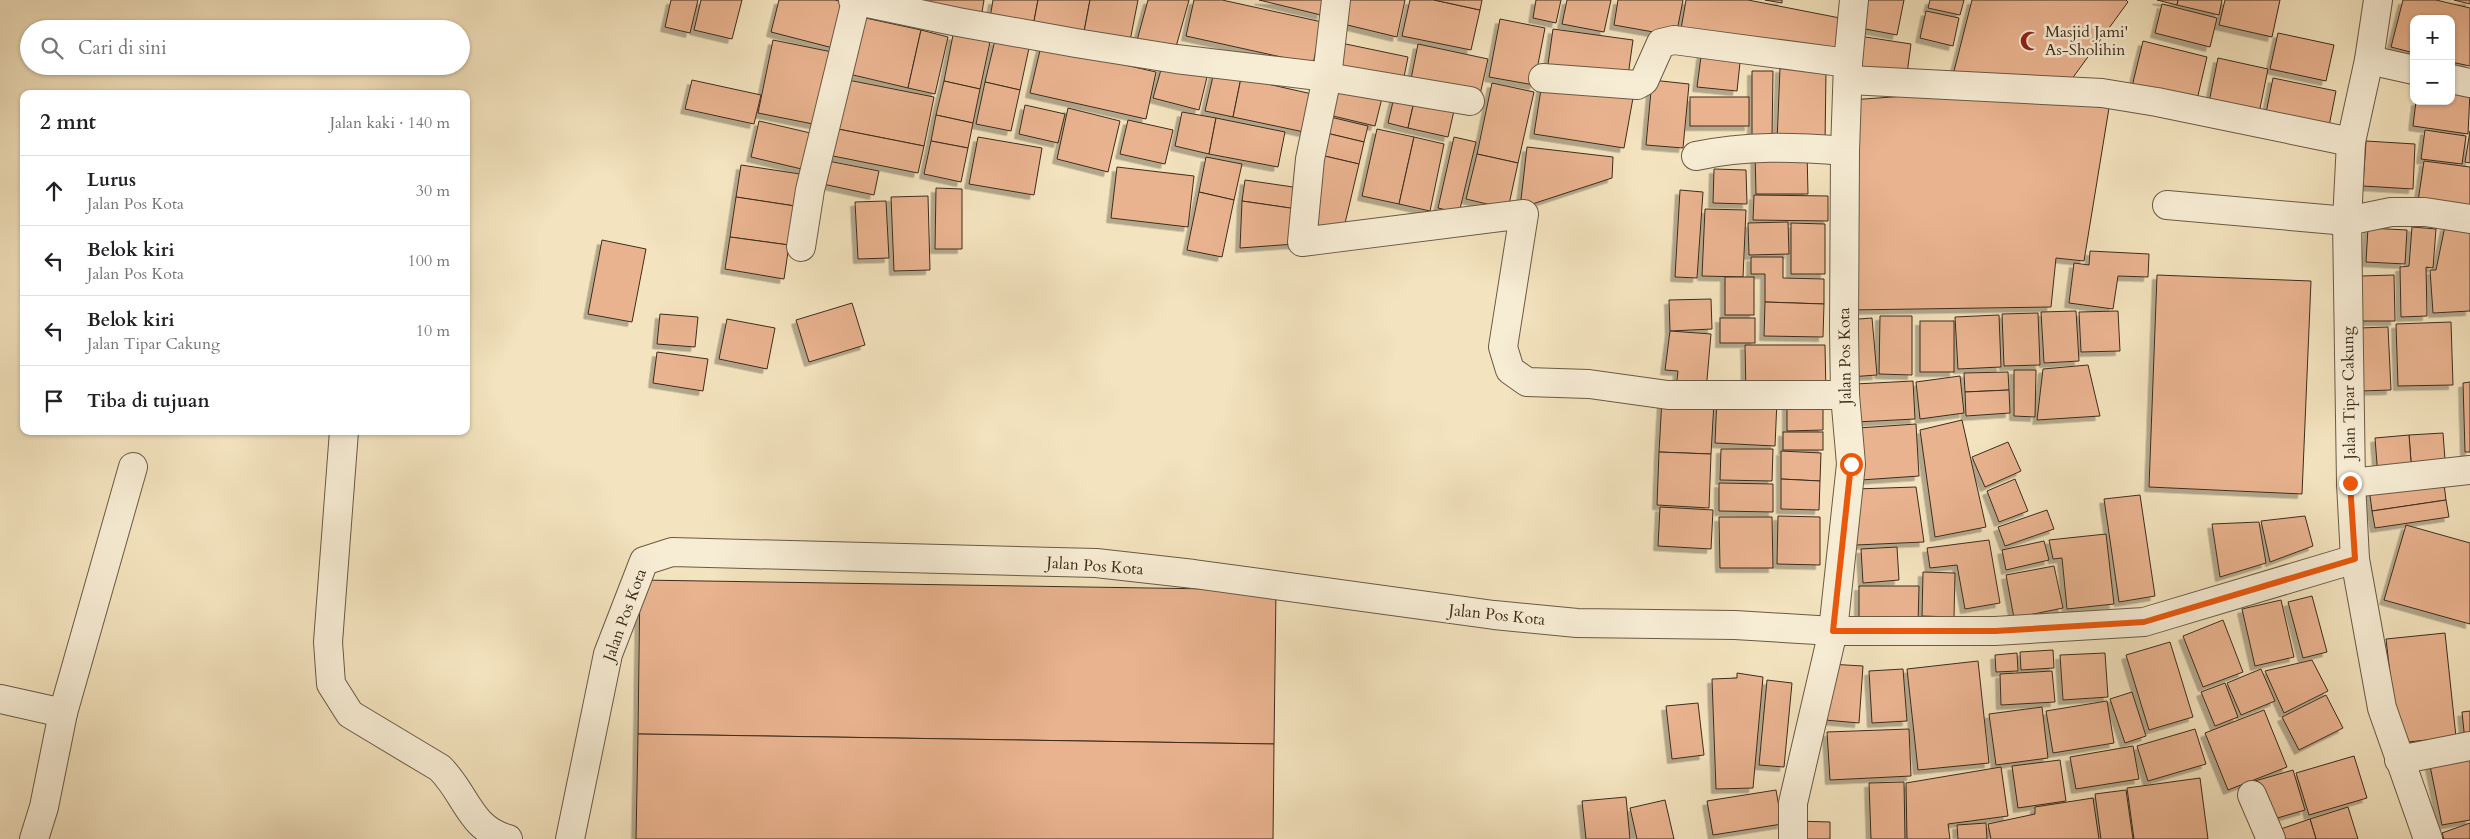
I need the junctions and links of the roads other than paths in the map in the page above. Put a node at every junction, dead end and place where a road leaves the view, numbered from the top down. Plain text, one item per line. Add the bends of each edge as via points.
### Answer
1 (855, 0) edge
2 (1336, 0) edge
3 (1854, 0) edge
4 (2378, 0) edge
5 (2368, 60) junction
6 (2410, 69) edge
7 (1848, 72) junction
8 (1327, 77) junction
9 (1543, 78) dead end
10 (2455, 80) edge
11 (2470, 83) edge
12 (1470, 101) dead end
13 (2351, 142) junction
14 (1845, 151) junction
15 (1696, 156) dead end
16 (2167, 205) dead end
17 (2470, 219) edge
18 (2347, 221) junction
19 (801, 247) dead end
20 (1845, 395) junction
21 (344, 435) edge
22 (133, 467) dead end
23 (2470, 470) edge
24 (2350, 483) junction
25 (2355, 559) junction
26 (1833, 631) junction
27 (0, 700) edge
28 (63, 713) junction
29 (2470, 746) edge
30 (2399, 760) junction
31 (2252, 796) dead end
32 (34, 839) edge
33 (508, 839) edge
34 (570, 839) edge
35 (1792, 839) edge
36 (2271, 839) edge
37 (2428, 839) edge

1 - 8 street via 958,22 1140,53
1 - 19 street via 810,190
2 - 8 street
3 - 7 street, Jalan Pos Kota
4 - 5 street, Jalan Tipar Cakung
5 - 6 street
5 - 13 street, Jalan Tipar Cakung
7 - 9 street via 1674,40 1661,43 1644,81 1637,85
7 - 13 street via 2102,93
7 - 14 street, Jalan Pos Kota
8 - 12 street
8 - 20 street via 1310,158 1302,242 1524,214 1503,347 1510,370 1527,382 1589,384 1668,395
10 - 11 street
13 - 18 street, Jalan Tipar Cakung
14 - 15 street via 1784,146 1728,149
14 - 20 street, Jalan Pos Kota
16 - 18 street
17 - 18 street via 2425,212 2391,212
18 - 24 street, Jalan Tipar Cakung
20 - 26 street, Jalan Pos Kota via 1851,464
21 - 33 street via 328,642 331,684 350,714 440,768 484,828
22 - 28 street
23 - 24 street
24 - 25 street, Jalan Tipar Cakung
25 - 26 street, Jalan Pos Kota via 2144,622 1995,631
25 - 30 street, Jalan Tipar Cakung via 2382,708
26 - 34 street, Jalan Pos Kota via 1735,625 1577,623 1096,563 672,552 644,561 608,654
26 - 35 street, Jalan Pos Kota via 1793,802
27 - 28 street
28 - 32 street via 44,807
29 - 30 street
30 - 37 street, Jalan Tipar Cakung
31 - 36 street

